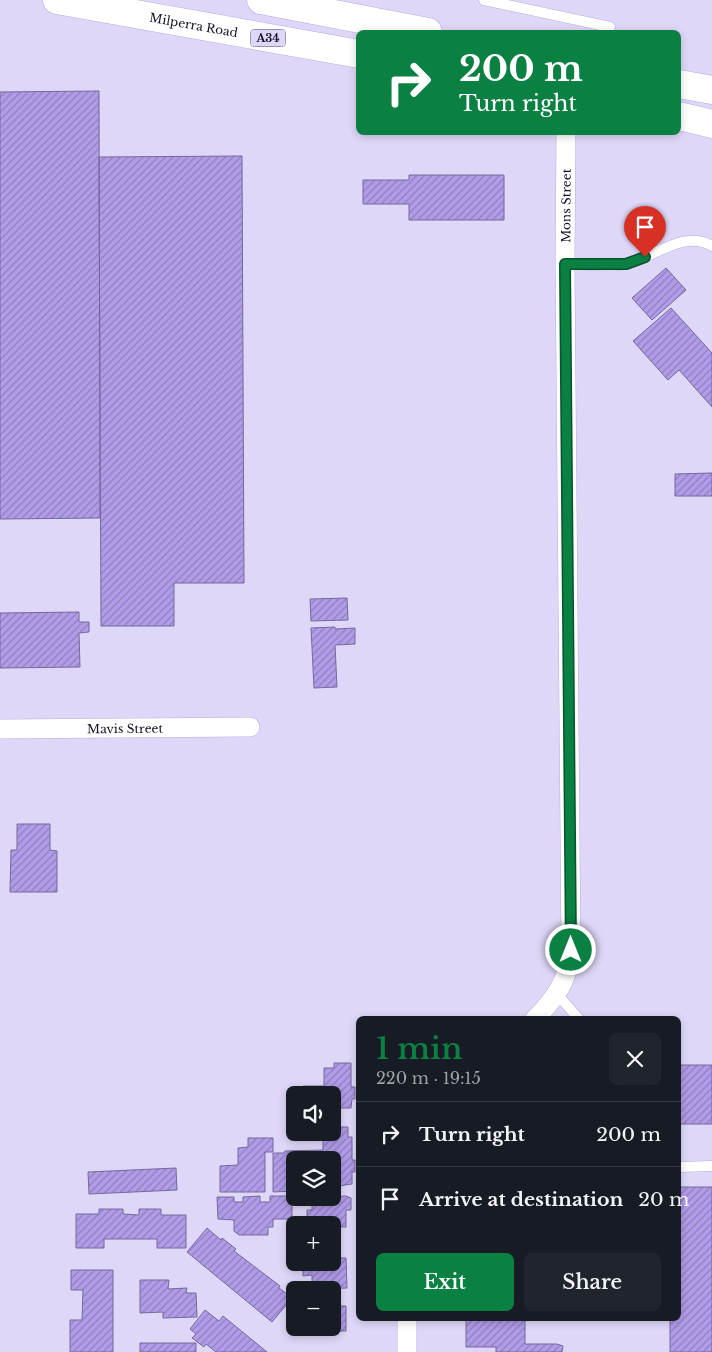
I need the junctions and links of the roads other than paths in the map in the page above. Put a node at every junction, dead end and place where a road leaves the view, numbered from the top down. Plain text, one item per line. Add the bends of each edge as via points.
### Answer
1 (57, 0) edge
2 (261, 0) edge
3 (484, 0) edge
4 (327, 6) edge
5 (610, 27) dead end
6 (420, 30) edge
7 (356, 53) edge
8 (681, 84) edge
9 (712, 90) edge
10 (681, 116) edge
11 (712, 124) edge
12 (566, 135) edge
13 (712, 246) edge
14 (565, 264) junction
15 (250, 727) dead end
16 (0, 730) edge
17 (557, 994) junction
18 (538, 1016) edge
19 (576, 1016) edge
20 (712, 1166) edge
21 (681, 1167) edge
22 (407, 1321) edge
23 (407, 1352) edge

1 - 7 highway, Milperra Road / A34
2 - 4 highway
3 - 5 lane
4 - 6 highway
8 - 9 highway
10 - 11 highway
12 - 14 street, Mons Street
13 - 14 lane via 704,241 690,240 626,264
14 - 17 street, Mons Street via 571,944 567,974
15 - 16 street, Mavis Street
17 - 18 street, Mons Street
17 - 19 lane
20 - 21 lane
22 - 23 street

